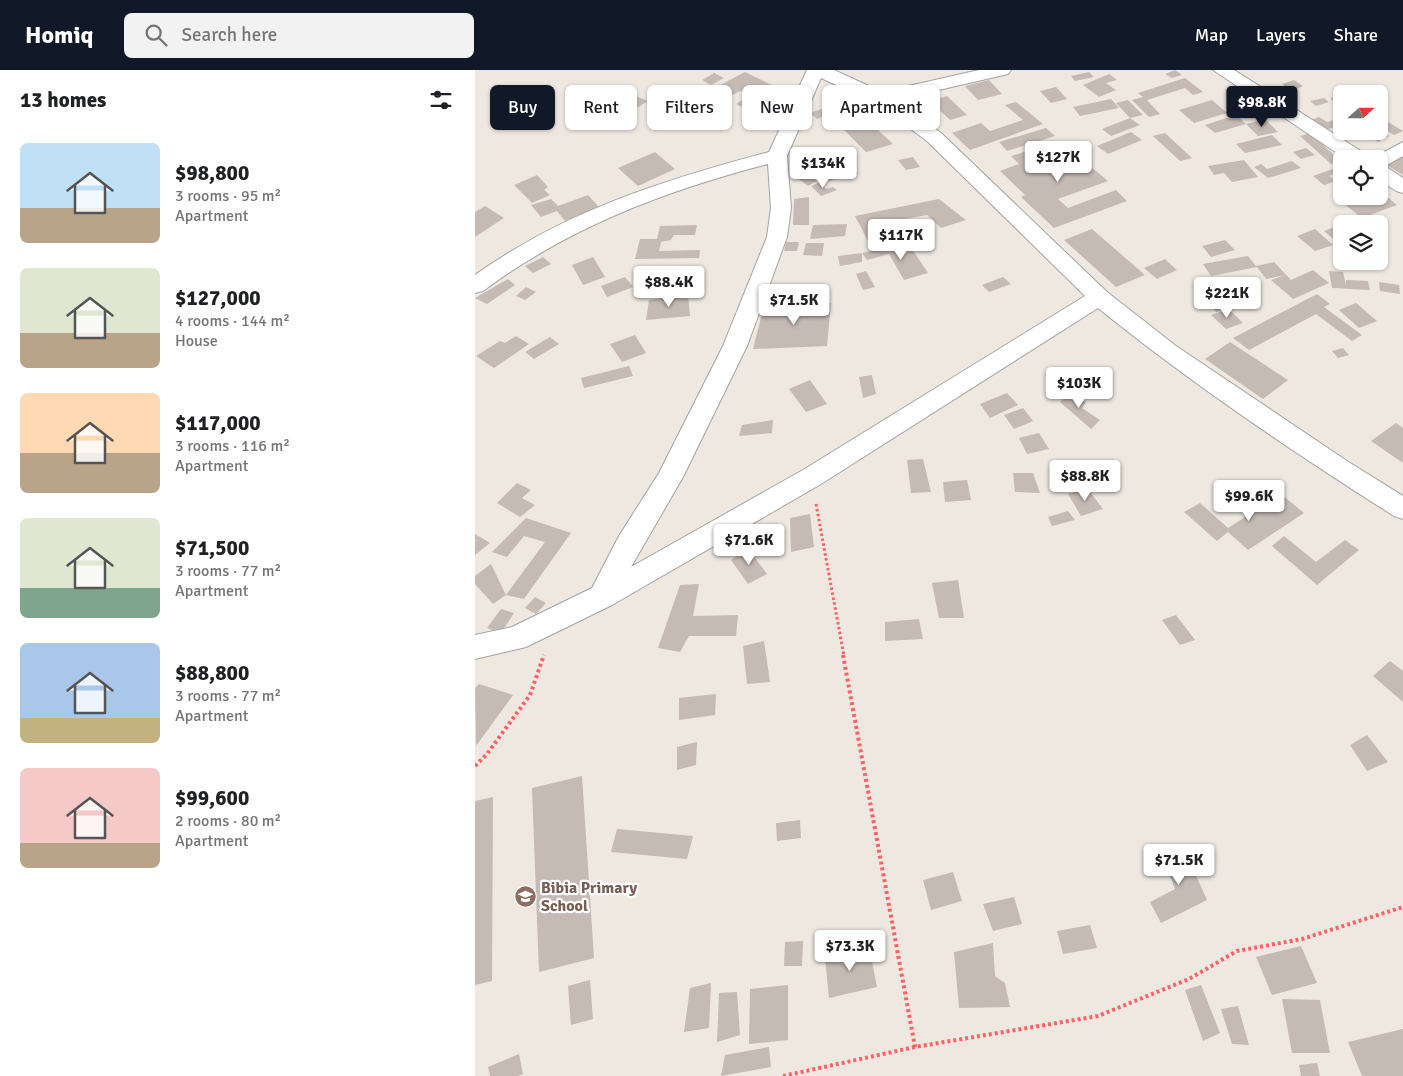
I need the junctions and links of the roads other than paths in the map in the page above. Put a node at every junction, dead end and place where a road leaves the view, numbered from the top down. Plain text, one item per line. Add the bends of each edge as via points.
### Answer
1 (817, 70) edge
2 (1002, 70) edge
3 (1222, 70) edge
4 (851, 85) edge
5 (937, 85) edge
6 (923, 130) edge
7 (1403, 148) edge
8 (1346, 150) edge
9 (777, 156) junction
10 (1388, 157) edge
11 (1388, 177) edge
12 (1403, 187) edge
13 (475, 286) edge
14 (1099, 297) junction
15 (1403, 508) edge
16 (601, 597) junction
17 (475, 647) edge

1 - 4 street
1 - 9 street
2 - 5 street
3 - 8 street
6 - 14 street
7 - 10 street
9 - 13 street via 674,184 566,228 508,260
9 - 16 street via 781,208 777,237 735,346 670,477
11 - 12 street
14 - 15 street via 1168,352 1338,468
14 - 16 street via 811,477
16 - 17 street via 515,638

